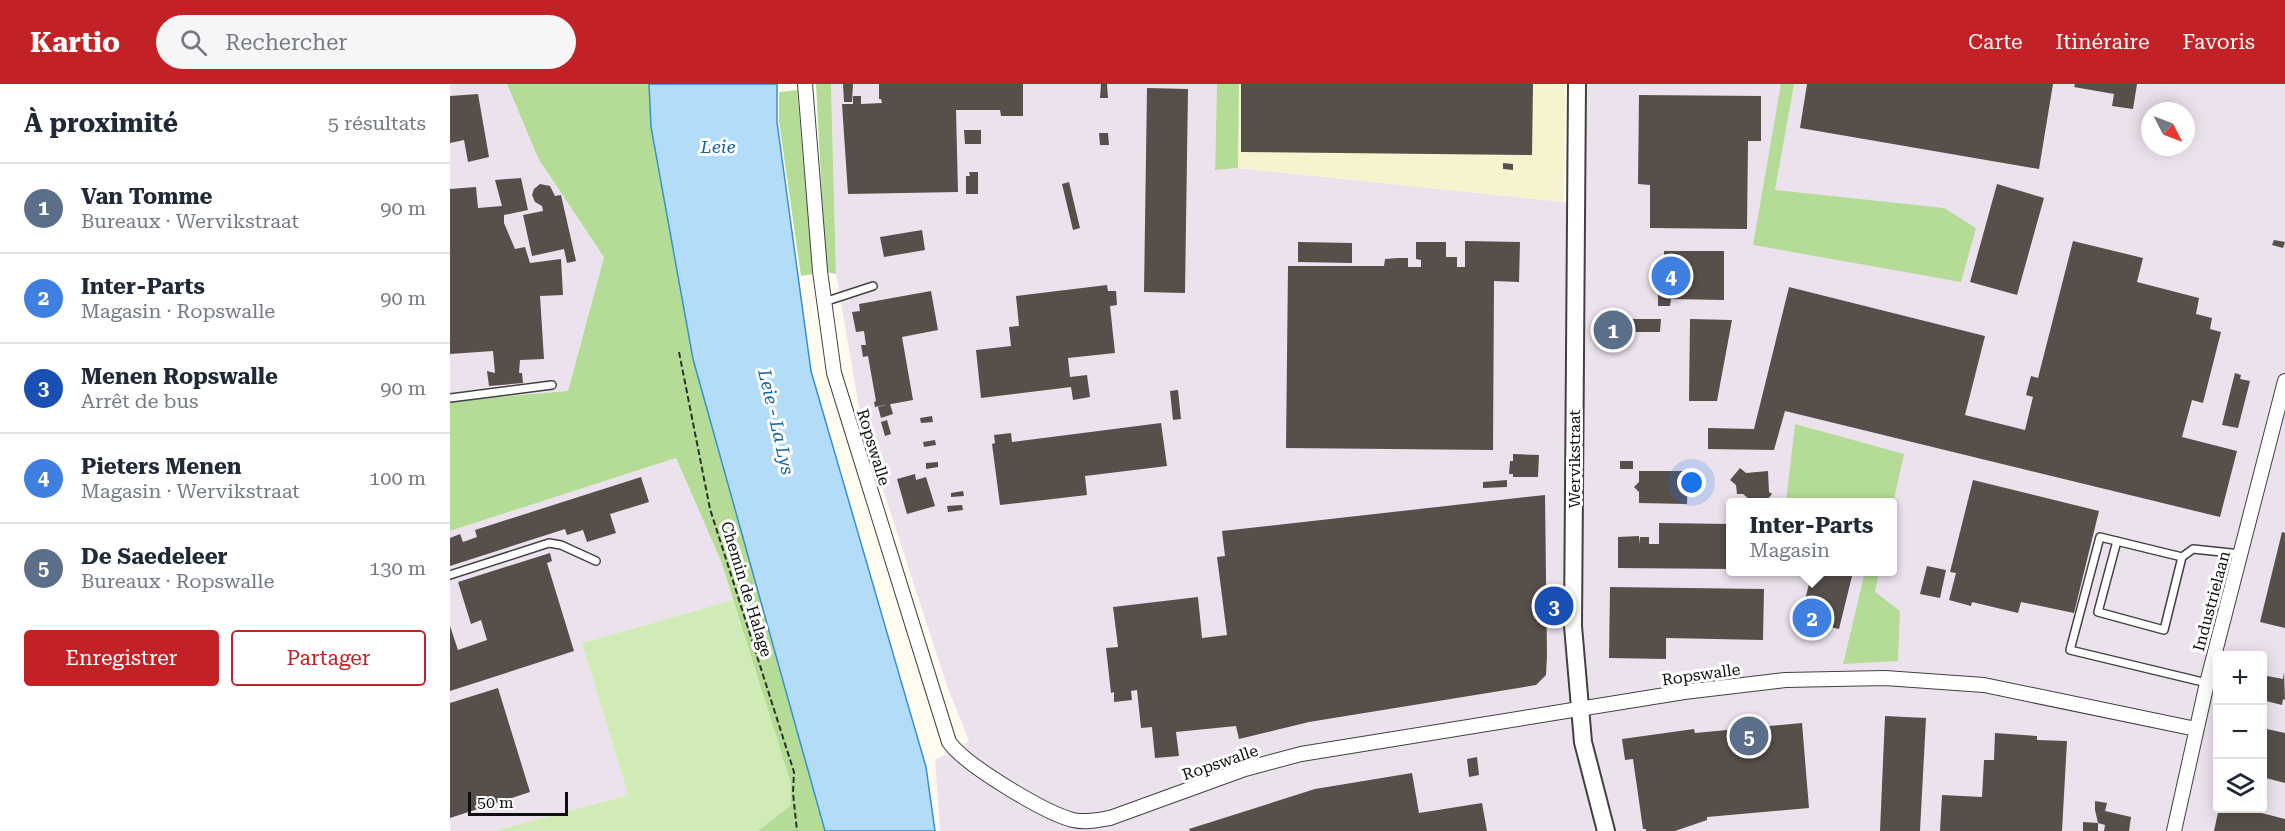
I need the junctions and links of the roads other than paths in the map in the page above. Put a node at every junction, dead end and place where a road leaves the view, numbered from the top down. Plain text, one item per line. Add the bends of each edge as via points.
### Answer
1 (805, 84) edge
2 (1576, 84) edge
3 (873, 286) dead end
4 (824, 302) junction
5 (2285, 381) edge
6 (552, 385) dead end
7 (450, 398) edge
8 (2117, 541) junction
9 (2241, 554) junction
10 (2182, 557) junction
11 (596, 561) dead end
12 (450, 575) edge
13 (2207, 683) junction
14 (1581, 710) junction
15 (2196, 729) junction
16 (1606, 831) edge
17 (2174, 831) edge

1 - 4 street, Ropswalle
2 - 14 street, Wervikstraat via 1573,626
3 - 4 lane
4 - 14 street, Ropswalle via 834,373 949,741 976,768 1041,807 1073,820 1110,818 1245,769 1301,754
5 - 9 street, Industrielaan
6 - 7 lane
8 - 10 lane
8 - 10 lane via 2098,612 2164,630
8 - 13 lane via 2100,537 2070,650
9 - 10 lane via 2193,549
9 - 13 street, Industrielaan
11 - 12 lane via 549,543
13 - 15 street, Industrielaan
14 - 15 street, Ropswalle via 1785,680 1885,678 1984,685
14 - 16 street, Wervikstraat via 1583,742
15 - 17 street, Industrielaan

